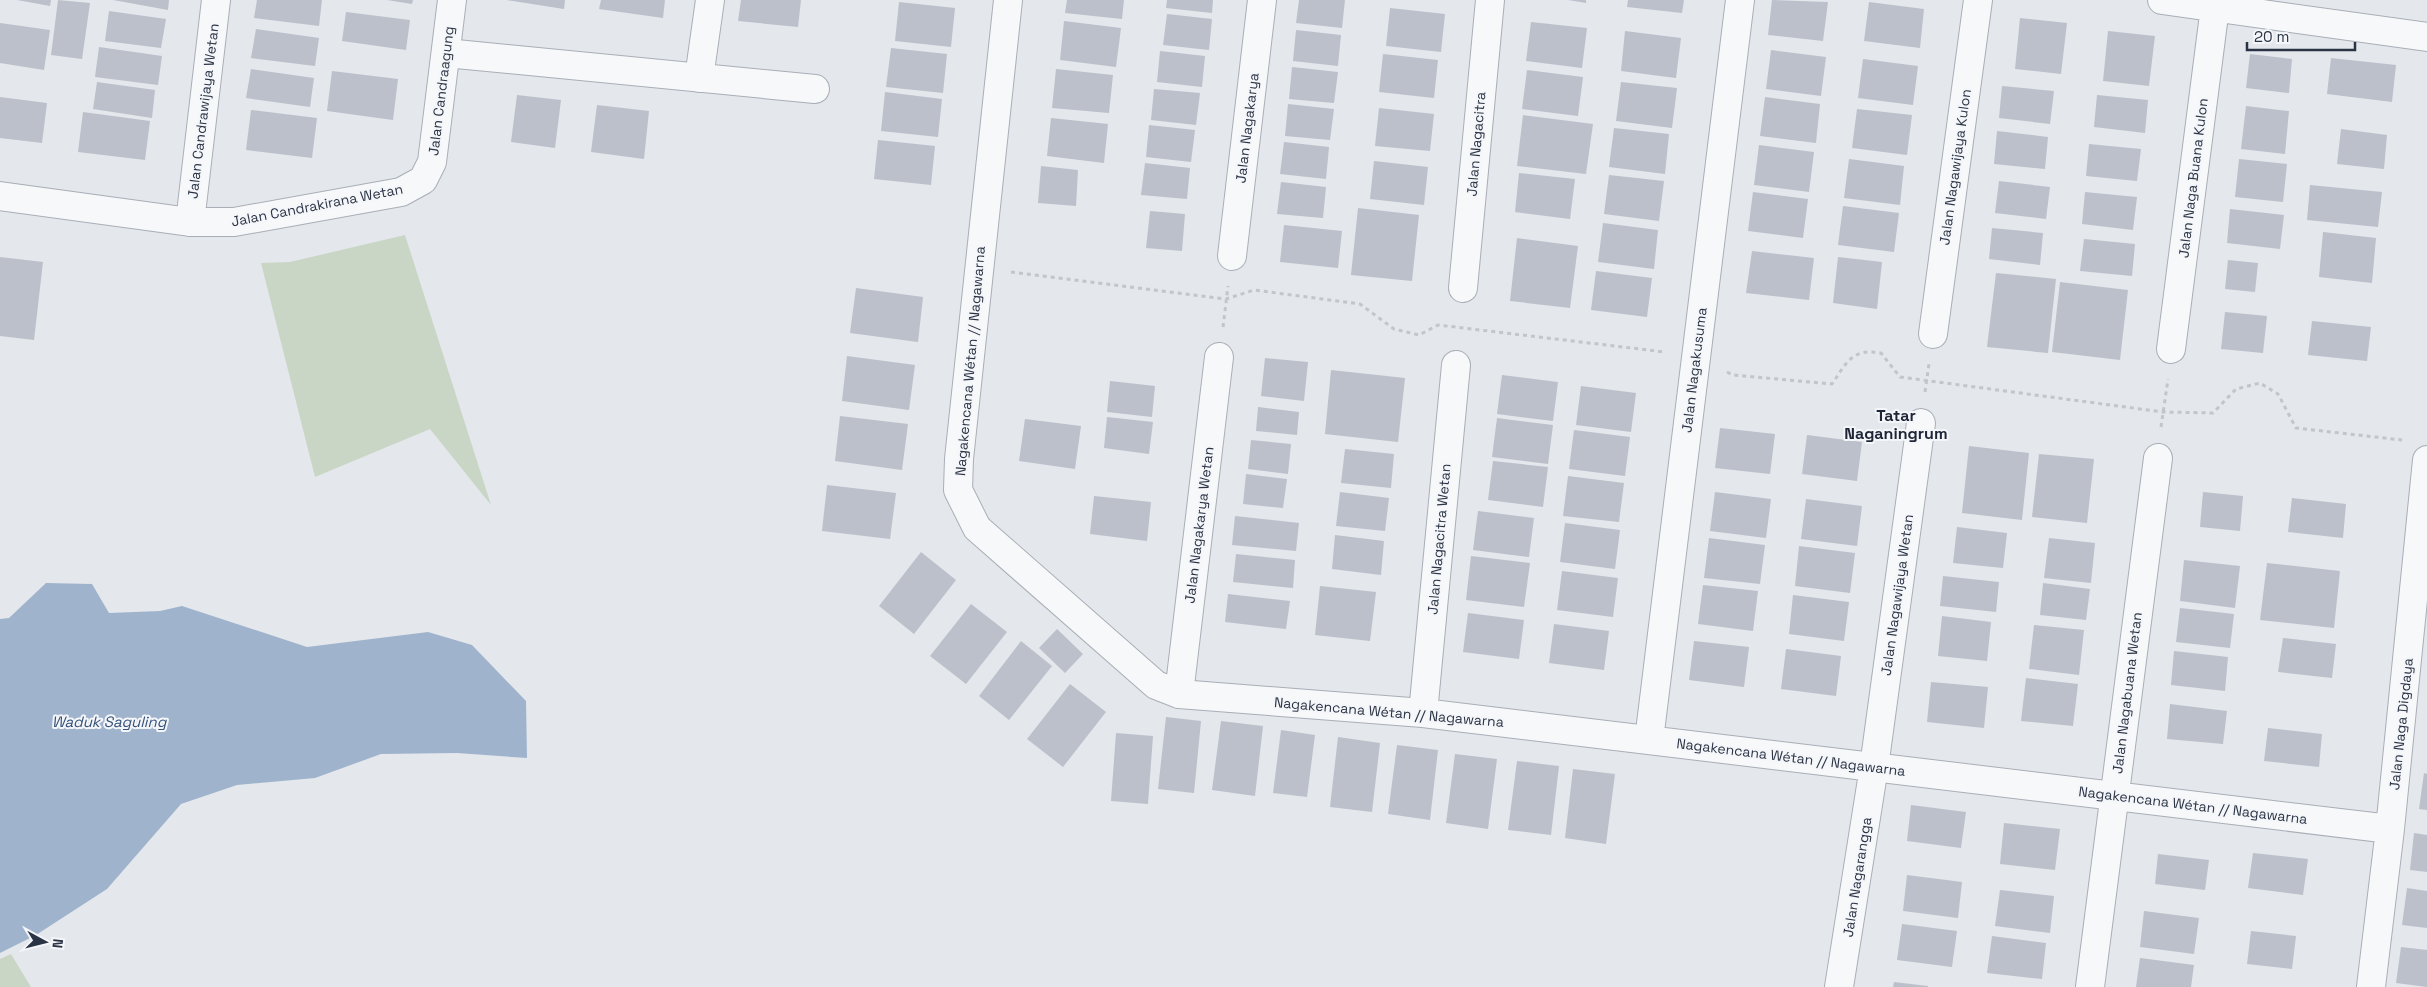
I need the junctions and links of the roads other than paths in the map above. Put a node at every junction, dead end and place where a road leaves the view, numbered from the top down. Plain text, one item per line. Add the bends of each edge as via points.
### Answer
1 (216, 0) edge
2 (452, 0) edge
3 (710, 0) edge
4 (1008, 0) edge
5 (1262, 0) edge
6 (1490, 0) edge
7 (1740, 0) edge
8 (1978, 0) edge
9 (2162, 0) edge
10 (2215, 7) junction
11 (2427, 37) edge
12 (446, 53) junction
13 (699, 78) junction
14 (815, 89) dead end
15 (423, 180) joint
16 (0, 196) edge
17 (190, 222) junction
18 (1232, 256) road end
19 (1463, 288) road end
20 (1933, 334) road end
21 (2172, 349) road end
22 (1219, 357) road end
23 (1456, 366) road end
24 (1921, 422) road end
25 (2158, 458) road end
26 (2427, 466) edge
27 (1179, 694) junction
28 (1423, 713) junction
29 (1649, 740) junction
30 (1874, 767) junction
31 (2114, 796) junction
32 (2390, 829) junction
33 (1839, 987) edge
34 (2090, 987) edge
35 (2371, 987) edge

1 - 17 street, Jalan Candrawijaya Wetan
2 - 12 street, Jalan Candraagung
3 - 13 street
4 - 27 street, Nagakencana Wétan // Nagawarna via 977,268 958,490 977,528 1156,685
5 - 18 street, Jalan Nagakarya
6 - 19 street, Jalan Nagacitra
7 - 29 street, Jalan Nagakusuma
8 - 20 street, Jalan Nagawijaya Kulon
9 - 10 street
10 - 11 street
10 - 21 street, Jalan Naga Buana Kulon
12 - 13 street
12 - 15 street, Jalan Candraagung via 432,162
13 - 14 street
15 - 17 street, Jalan Candrakirana Wetan via 392,194 234,222
16 - 17 street, Jalan Candrakirana Wetan
22 - 27 street, Jalan Nagakarya Wetan
23 - 28 street, Jalan Nagacitra Wetan
24 - 30 street, Jalan Nagawijaya Wetan
25 - 31 street, Jalan Nagabuana Wetan
26 - 32 street, Jalan Naga Digdaya
27 - 28 street, Nagakencana Wétan // Nagawarna
28 - 29 street, Nagakencana Wétan // Nagawarna
29 - 30 street, Nagakencana Wétan // Nagawarna
30 - 31 street, Nagakencana Wétan // Nagawarna
30 - 33 street, Jalan Nagarangga
31 - 32 street, Nagakencana Wétan // Nagawarna
31 - 34 street, Jalan Nagabuana Wetan
32 - 35 street, Jalan Naga Digdaya

